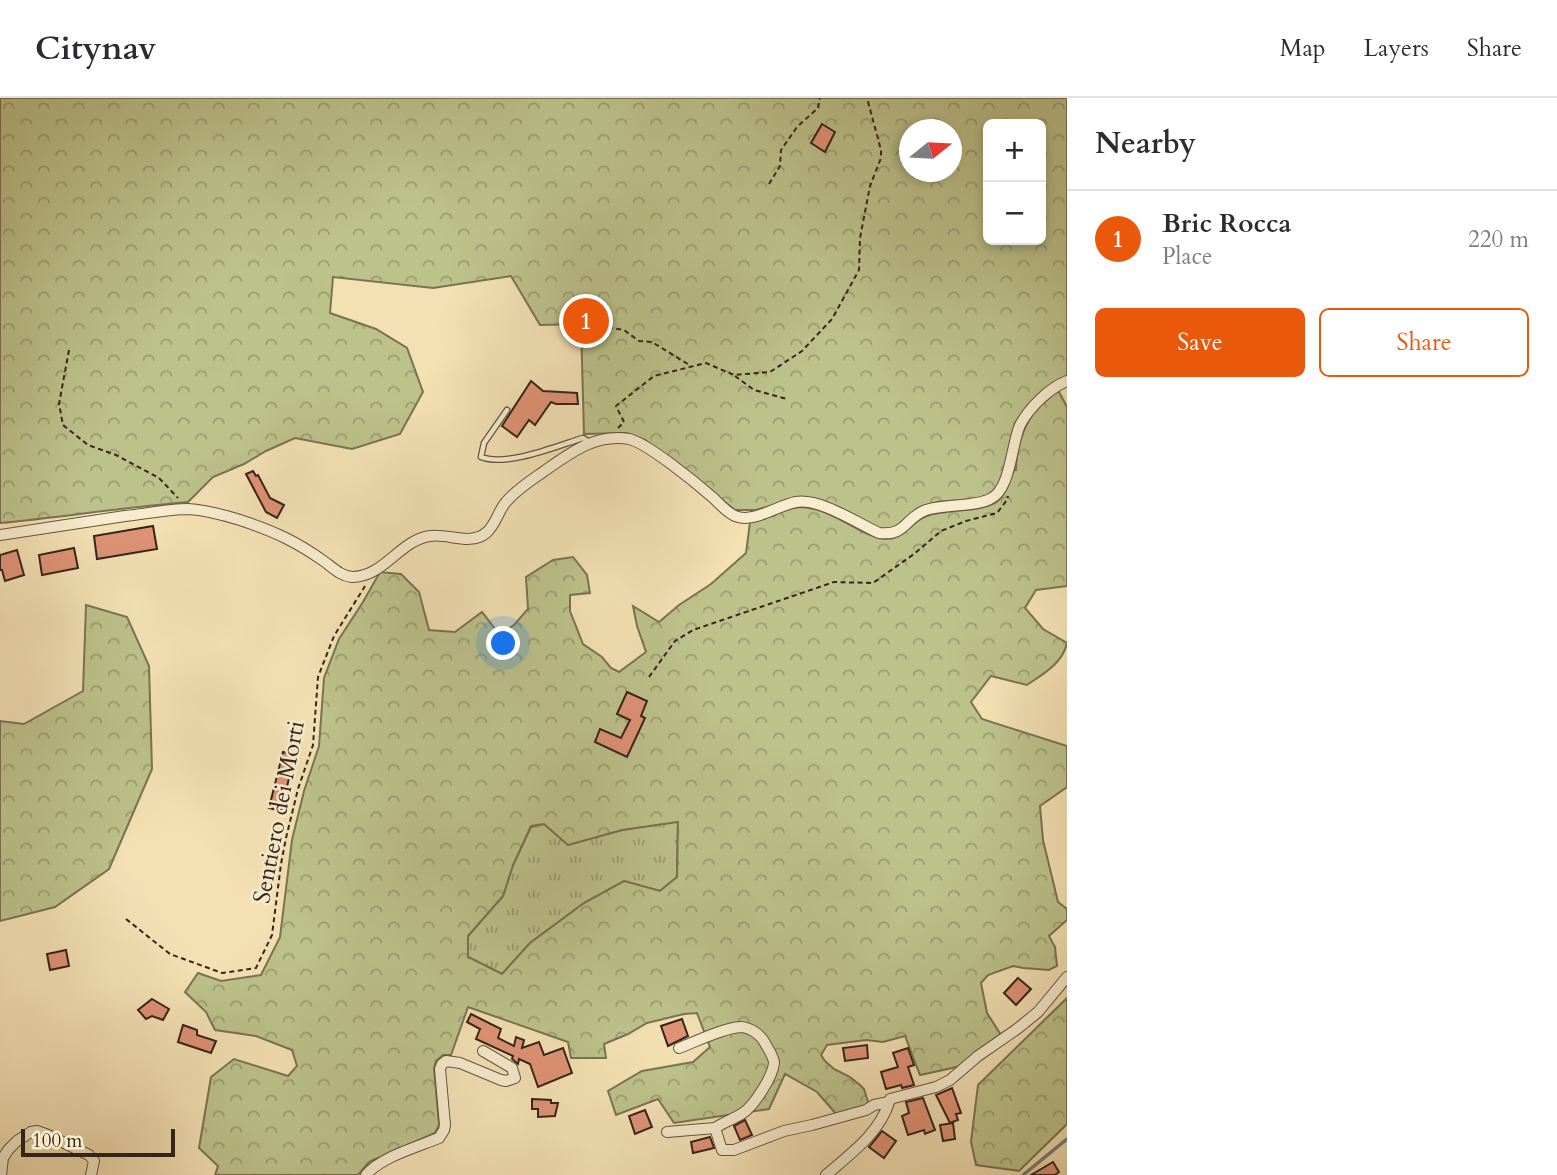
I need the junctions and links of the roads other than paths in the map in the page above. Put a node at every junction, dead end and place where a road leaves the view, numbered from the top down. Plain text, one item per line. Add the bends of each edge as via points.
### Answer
1 (1067, 381) edge
2 (507, 410) dead end
3 (589, 443) junction
4 (0, 535) edge
5 (1067, 978) edge
6 (679, 1048) dead end
7 (483, 1051) dead end
8 (889, 1102) junction
9 (715, 1128) junction
10 (667, 1132) dead end
11 (1, 1175) edge
12 (92, 1175) edge
13 (366, 1175) edge
14 (826, 1175) edge

1 - 3 street via 1049,391 1027,415 998,493 981,502 937,507 914,516 895,533 879,533 812,503 734,516 639,443 608,439
2 - 3 lane via 484,443 481,457 537,454 583,438
3 - 4 street via 516,491 485,534 469,539 427,536 361,575 341,574 284,536 188,509
5 - 8 street via 1038,1012 950,1080
6 - 9 street via 742,1027 763,1039 771,1055 774,1064 755,1101 745,1112
7 - 13 street via 512,1069 515,1077 501,1080 446,1061 440,1069 442,1134 382,1162
8 - 9 street via 734,1150 722,1150
8 - 14 street via 885,1116 856,1150
9 - 10 street
11 - 12 street via 8,1150 37,1131 89,1155 94,1161

